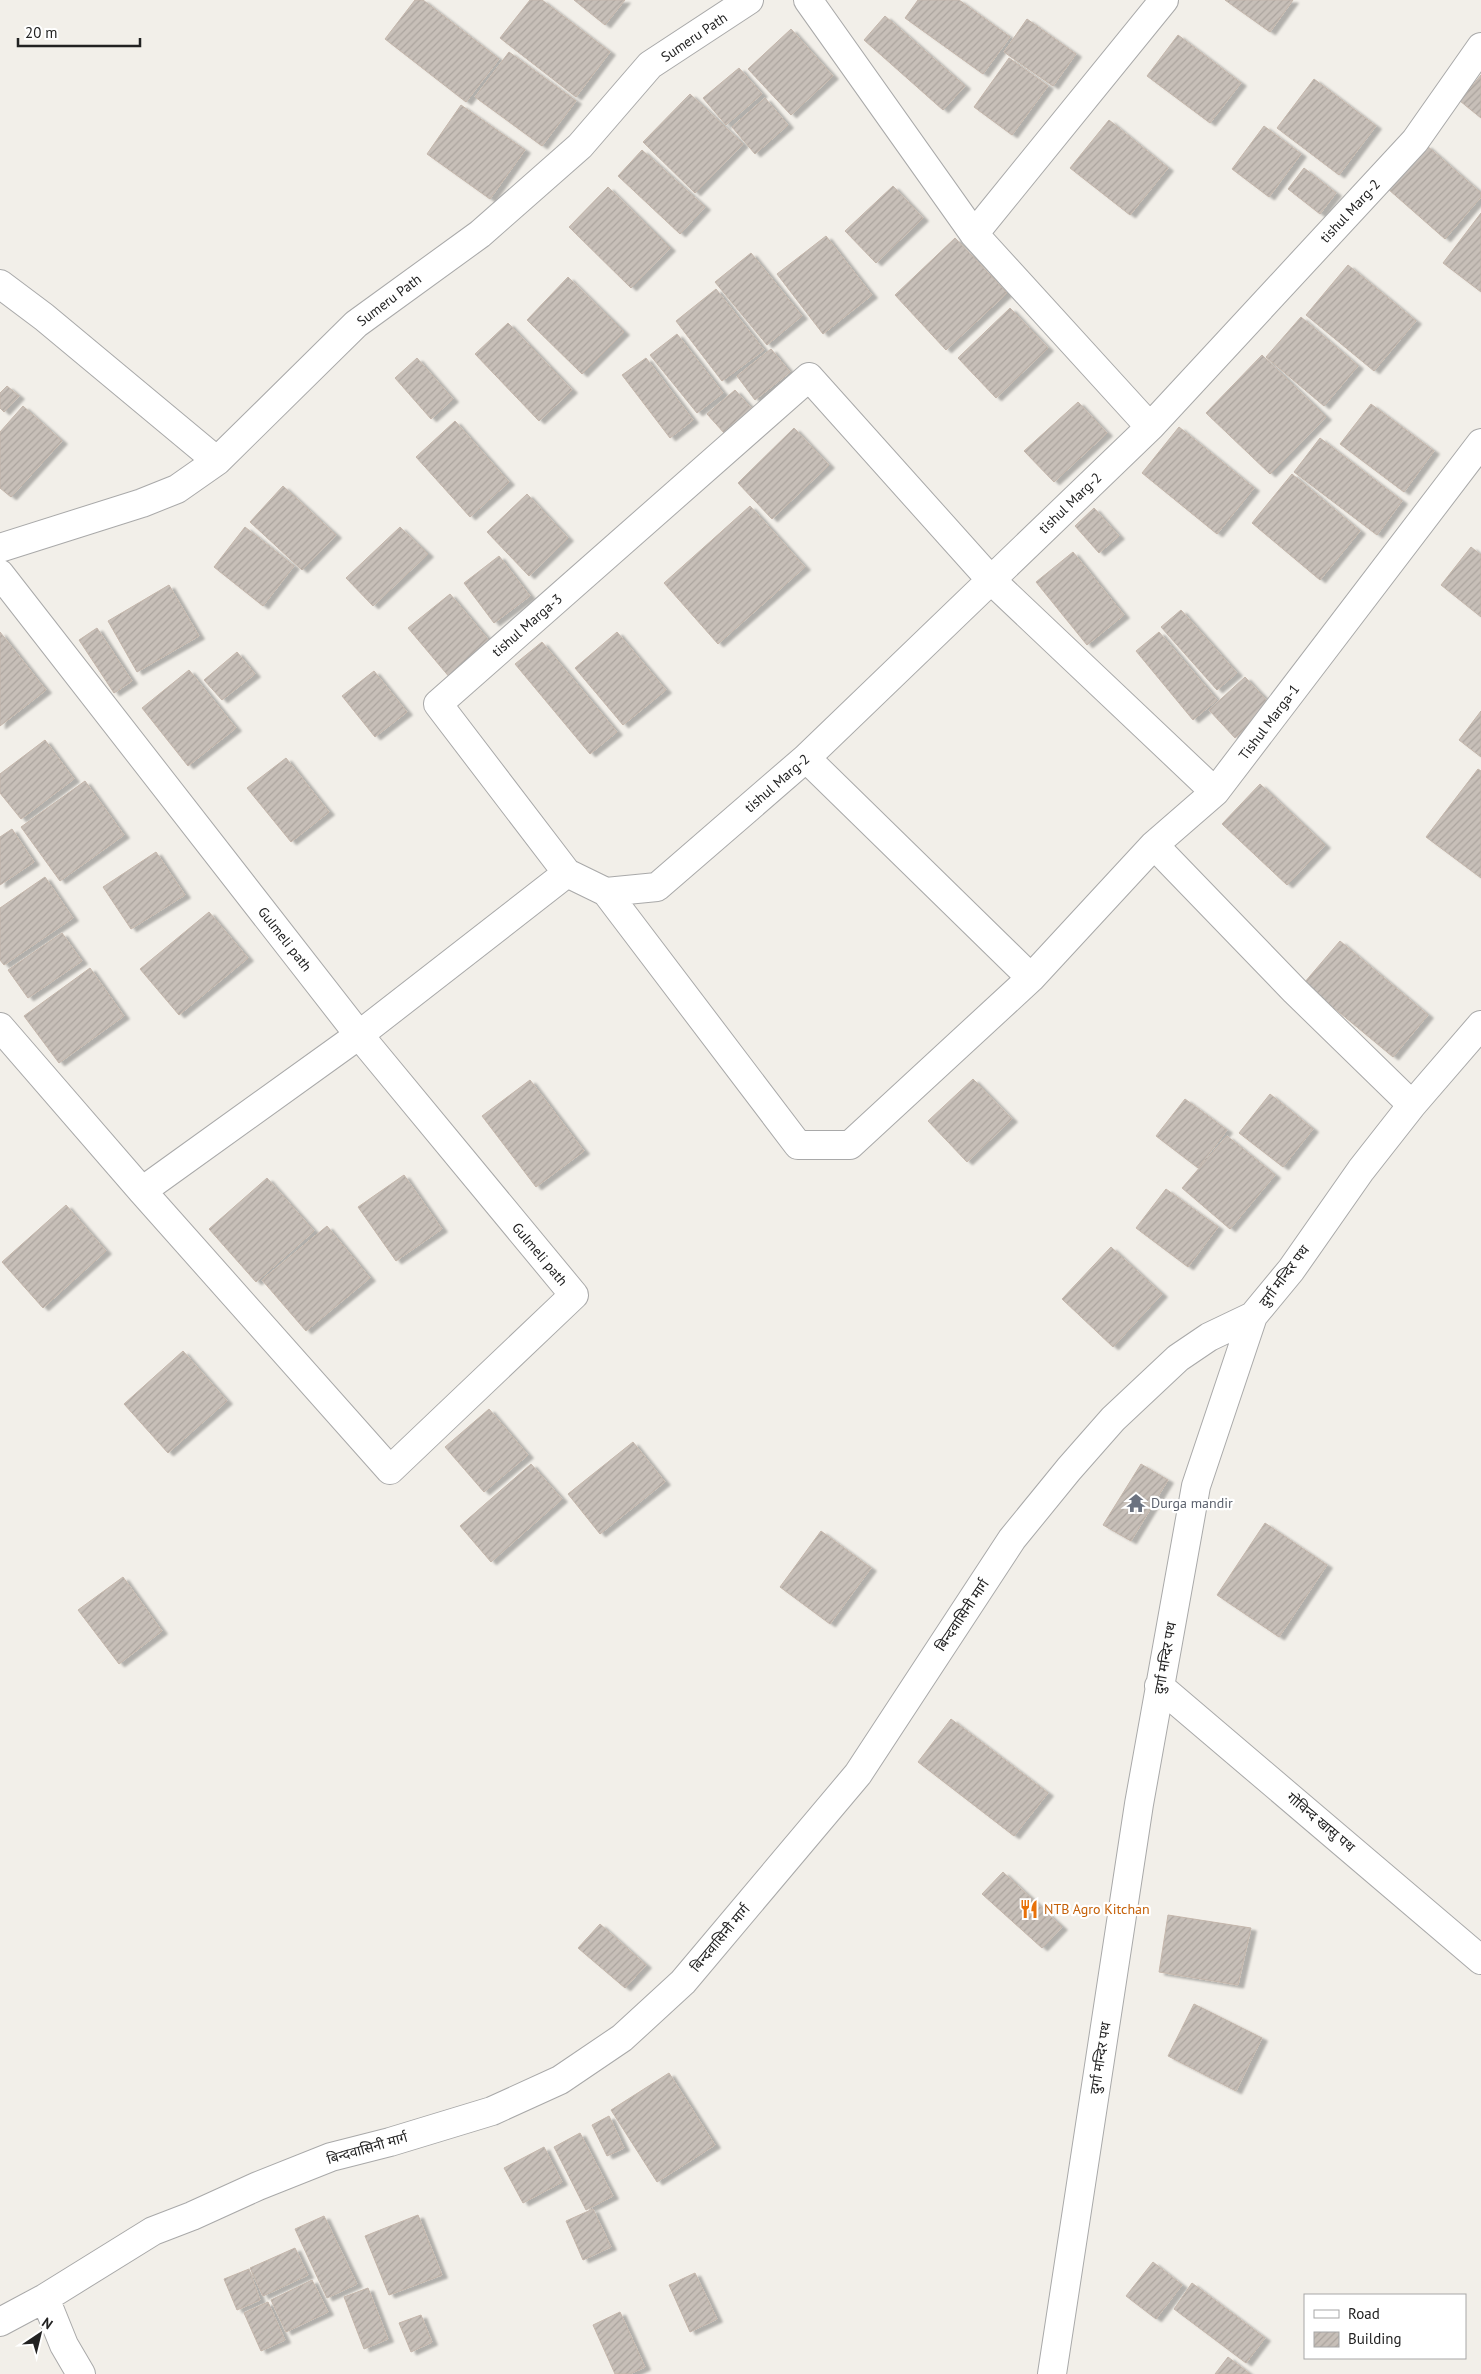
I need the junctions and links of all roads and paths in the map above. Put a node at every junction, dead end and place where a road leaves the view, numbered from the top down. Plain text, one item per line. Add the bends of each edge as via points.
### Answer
1 (749, 0) edge
2 (808, 0) edge
3 (1164, 0) edge
4 (1481, 47) edge
5 (974, 234) junction
6 (0, 284) edge
7 (1150, 427) junction
8 (1481, 443) edge
9 (217, 462) junction
10 (0, 548) edge
11 (0, 574) edge
12 (990, 579) junction
13 (806, 758) junction
14 (1215, 792) junction
15 (1154, 845) junction
16 (567, 872) junction
17 (606, 892) junction
18 (1031, 978) junction
19 (1481, 1025) edge
20 (0, 1027) edge
21 (359, 1035) junction
22 (1412, 1104) junction
23 (142, 1191) junction
24 (1253, 1316) junction
25 (1159, 1686) junction
26 (1481, 1960) edge
27 (45, 2298) junction
28 (0, 2322) edge
29 (81, 2374) edge
30 (1052, 2374) edge

1 - 9 street, Sumeru Path via 650,66 580,146 480,234 356,324
2 - 5 street
3 - 5 street
4 - 7 street, tishul Marg-2 via 1415,140
5 - 7 street
6 - 9 street
7 - 12 street, tishul Marg-2
8 - 14 street, Tishul Marga-1
9 - 10 street, Sumeru Path via 177,489 142,503
11 - 21 street, Gulmeli path
12 - 13 street, tishul Marg-2
12 - 14 street
12 - 16 street, tishul Marga-3 via 810,377 438,704
13 - 17 street, tishul Marg-2 via 657,887
13 - 18 street
14 - 15 street, Tishul Marga-1
15 - 18 street, Tishul Marga-1
15 - 22 street
16 - 17 street, tishul Marga-3
16 - 21 street
17 - 18 street, Tishul Marga-1 via 798,1146 850,1145
19 - 22 street, दुर्गा मन्दिर पथ
20 - 23 street, Gulmeli path
21 - 23 street
21 - 23 street, Gulmeli path via 574,1295 390,1470
22 - 24 street, दुर्गा मन्दिर पथ via 1291,1270
24 - 25 street, दुर्गा मन्दिर पथ via 1196,1486
24 - 27 street, बिन्दवासिनी मार्ग via 1209,1337 1178,1358 1107,1426 1012,1539 858,1774 682,1982 622,2038 560,2080 492,2111 331,2157 154,2231
25 - 26 street, गोविन्द खासु पथ
25 - 30 street, दुर्गा मन्दिर पथ
27 - 28 street, बिन्दवासिनी मार्ग
27 - 29 street via 64,2345

